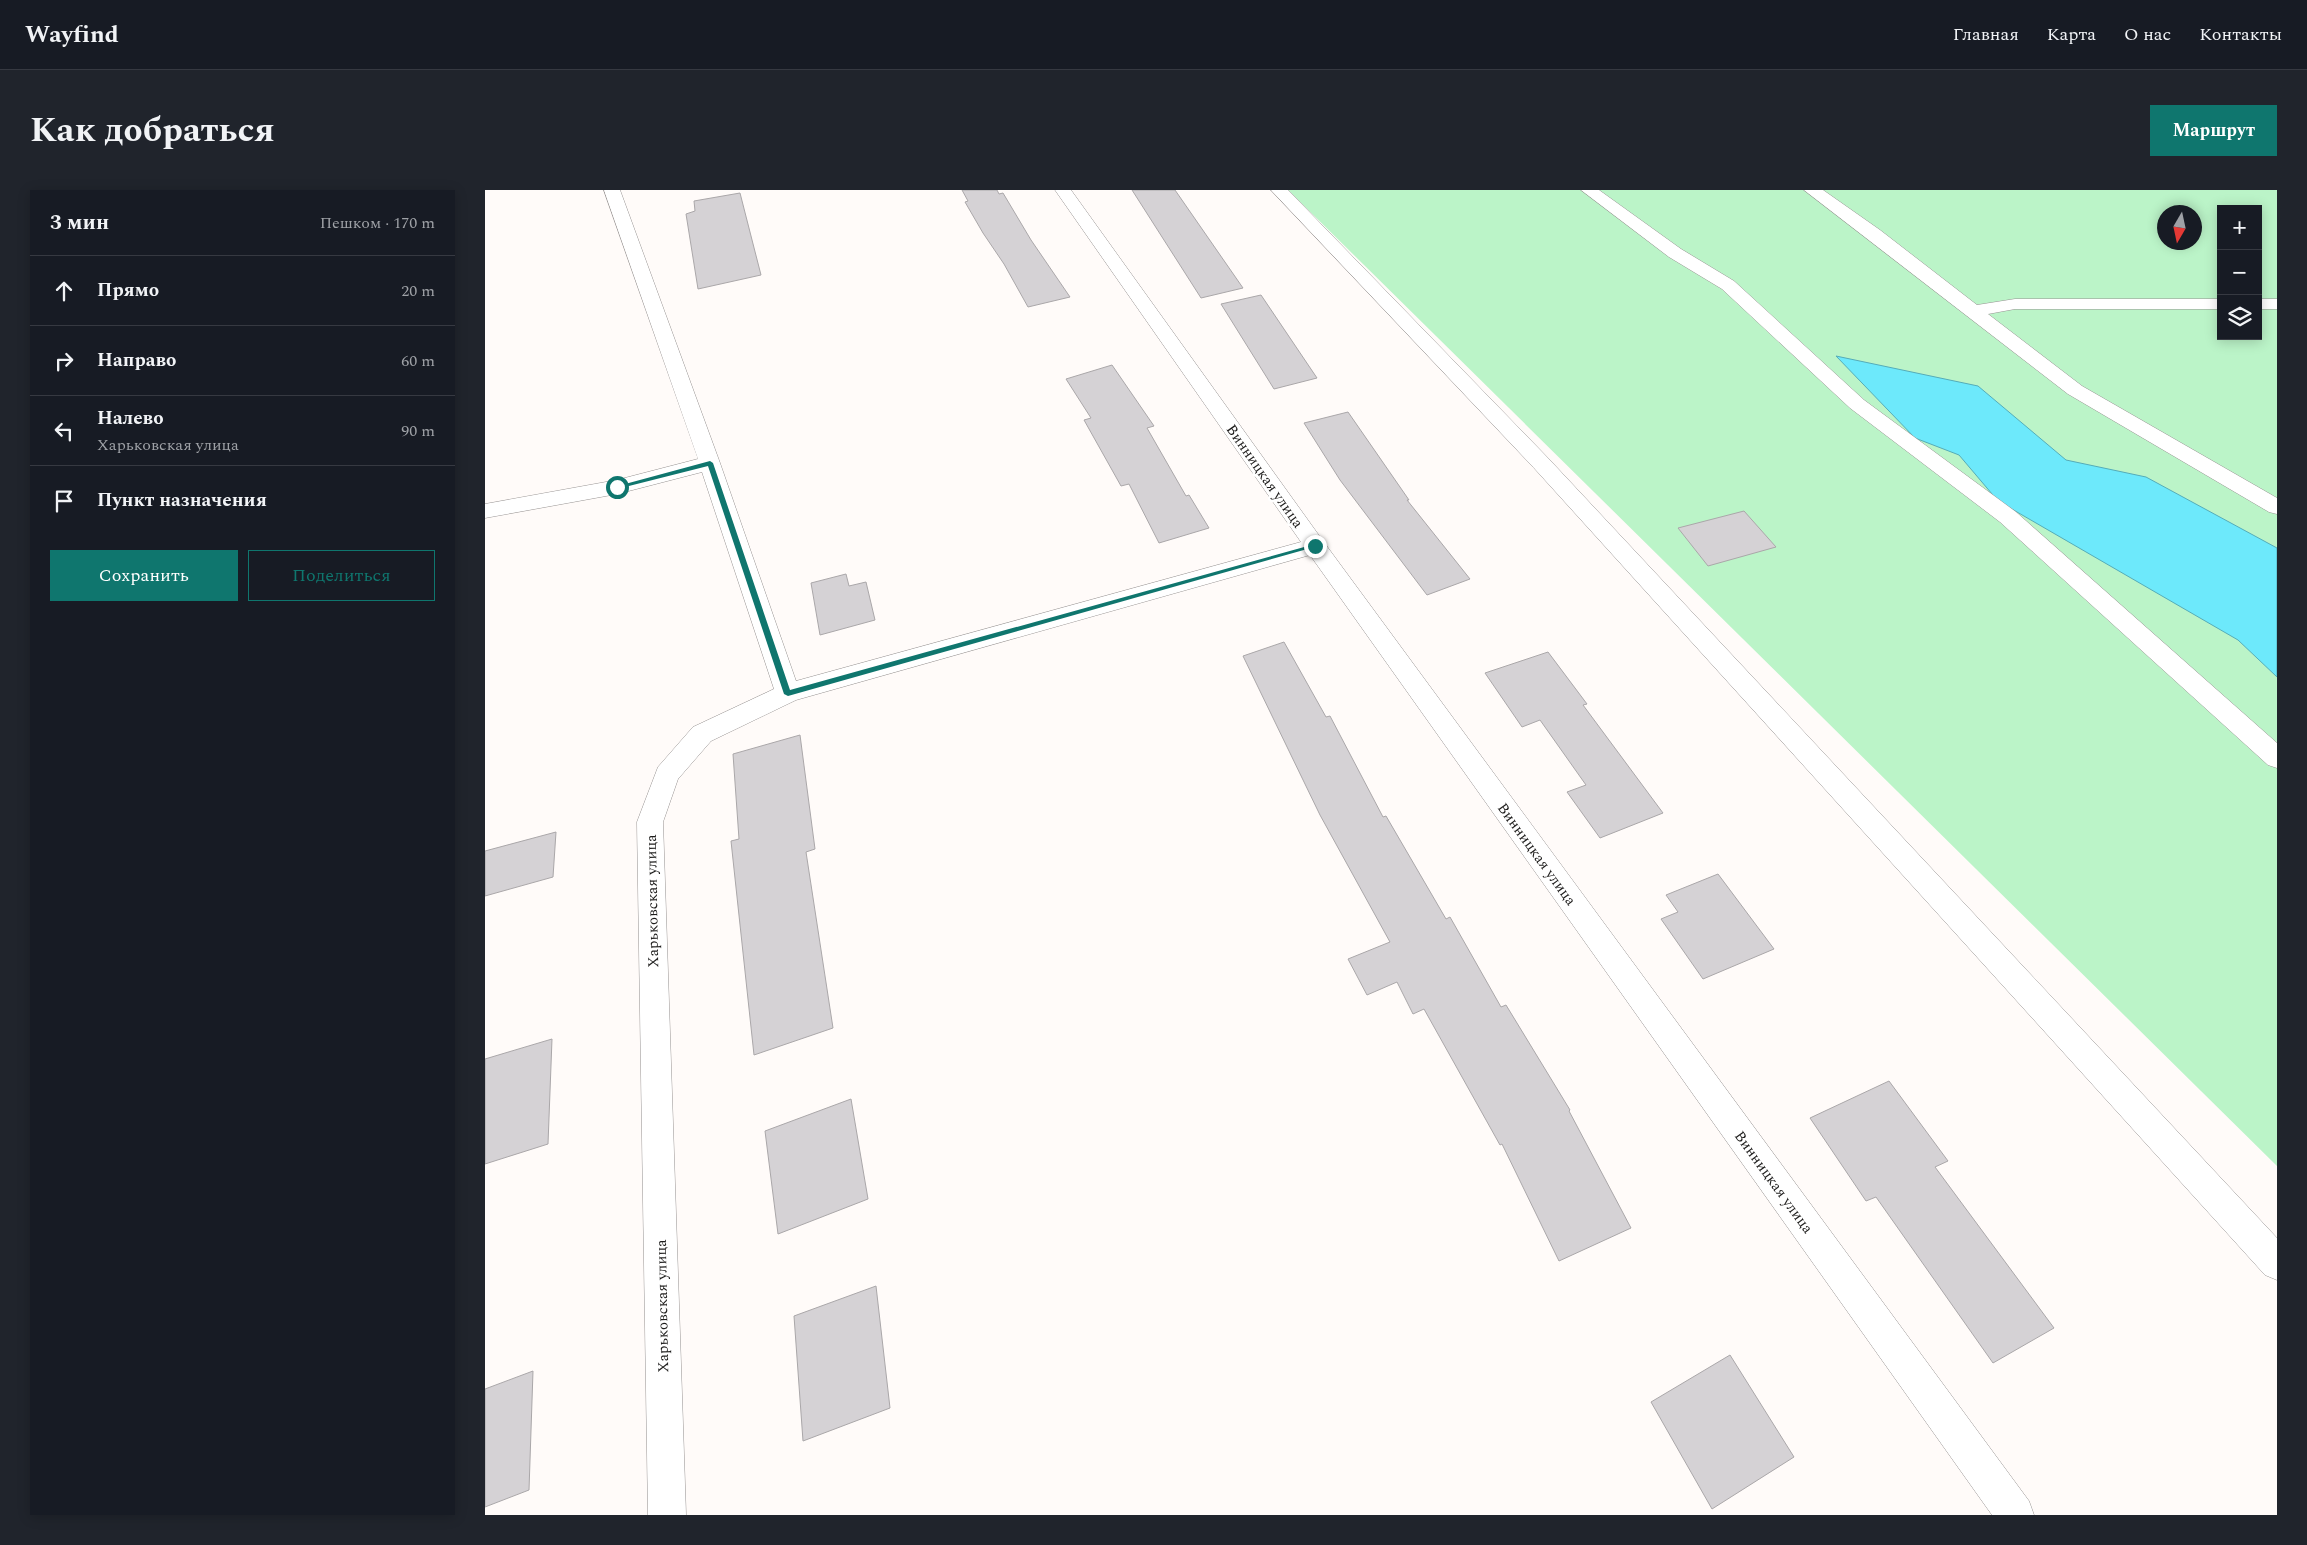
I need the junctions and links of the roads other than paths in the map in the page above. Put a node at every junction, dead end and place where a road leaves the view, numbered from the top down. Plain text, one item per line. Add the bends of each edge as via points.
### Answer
1 (612, 190) edge
2 (1063, 190) edge
3 (1279, 190) edge
4 (1589, 190) edge
5 (1812, 190) edge
6 (2217, 304) edge
7 (2262, 304) edge
8 (2277, 304) edge
9 (1973, 311) junction
10 (710, 463) junction
11 (2277, 507) edge
12 (485, 511) edge
13 (1315, 546) junction
14 (788, 694) junction
15 (2277, 758) edge
16 (2277, 1263) edge
17 (667, 1515) edge
18 (2015, 1515) edge

1 - 10 street
2 - 13 street, Винницкая улица
3 - 16 street via 1548,470
4 - 15 street via 1675,253 1728,285 1857,404 2008,517
5 - 9 street
6 - 9 street via 2015,304
7 - 8 street
9 - 11 street via 2075,390
10 - 12 street via 617,487
10 - 14 street
13 - 14 street, Харьковская улица
13 - 18 street, Винницкая улица
14 - 17 street, Харьковская улица via 702,734 667,774 650,822

